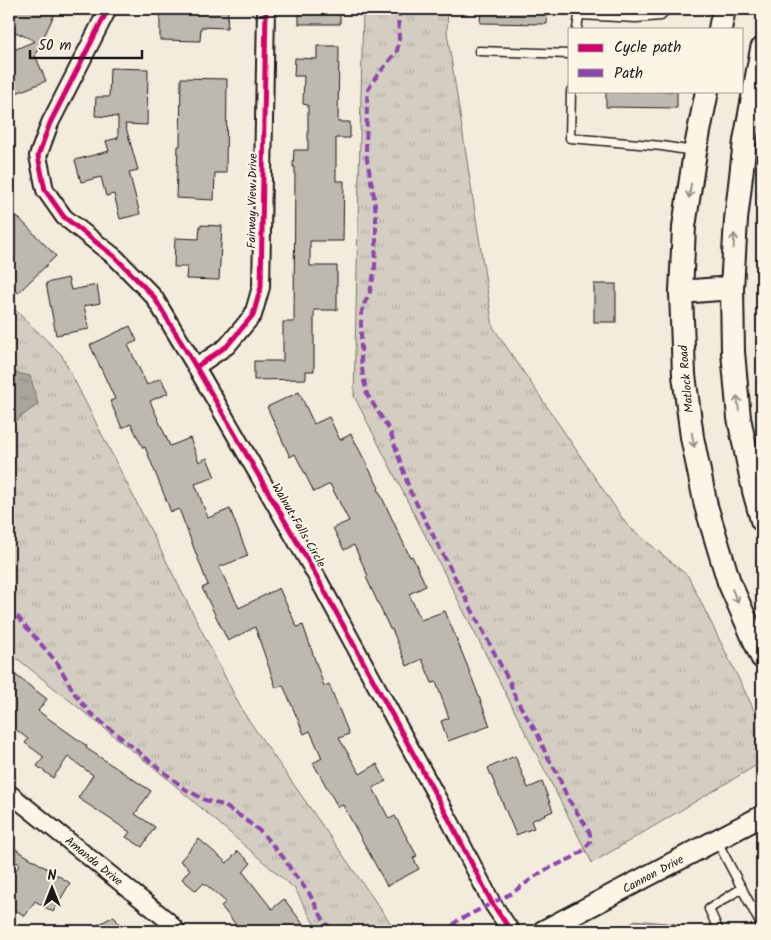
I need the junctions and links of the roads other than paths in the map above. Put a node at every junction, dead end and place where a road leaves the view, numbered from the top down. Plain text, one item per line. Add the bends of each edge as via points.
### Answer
1 (108, 9) edge
2 (266, 9) edge
3 (665, 9) edge
4 (724, 9) edge
5 (580, 12) edge
6 (577, 28) edge
7 (720, 28) edge
8 (762, 48) edge
9 (479, 51) dead end
10 (568, 54) edge
11 (571, 92) edge
12 (707, 92) edge
13 (695, 152) junction
14 (732, 288) junction
15 (681, 292) junction
16 (196, 366) junction
17 (762, 520) edge
18 (762, 657) edge
19 (9, 793) edge
20 (762, 816) edge
21 (717, 840) junction
22 (742, 888) junction
23 (762, 927) edge
24 (177, 931) edge
25 (510, 931) edge
26 (543, 931) edge
27 (720, 931) edge

1 - 16 street, Walnut Falls Circle via 50,123 38,156 45,190 64,217 115,257 154,298
2 - 16 street, Fairway View Drive via 261,287 253,315 227,346
3 - 5 lane via 661,16 636,18
4 - 7 main road
5 - 6 lane
14 -> 8 main road via 745,141
9 - 10 lane
11 - 13 lane via 570,138
12 - 13 main road, Matlock Road
13 -> 15 main road, Matlock Road via 684,227
14 - 15 main road
17 -> 14 main road via 740,418 733,352
15 -> 18 main road, Matlock Road via 684,375 706,506 729,582
16 - 25 street, Walnut Falls Circle via 312,568
19 - 24 street, Amanda Drive
20 - 21 street, Cannon Drive
21 - 22 lane
21 - 26 street, Cannon Drive
22 - 23 lane
22 - 27 lane via 709,909

